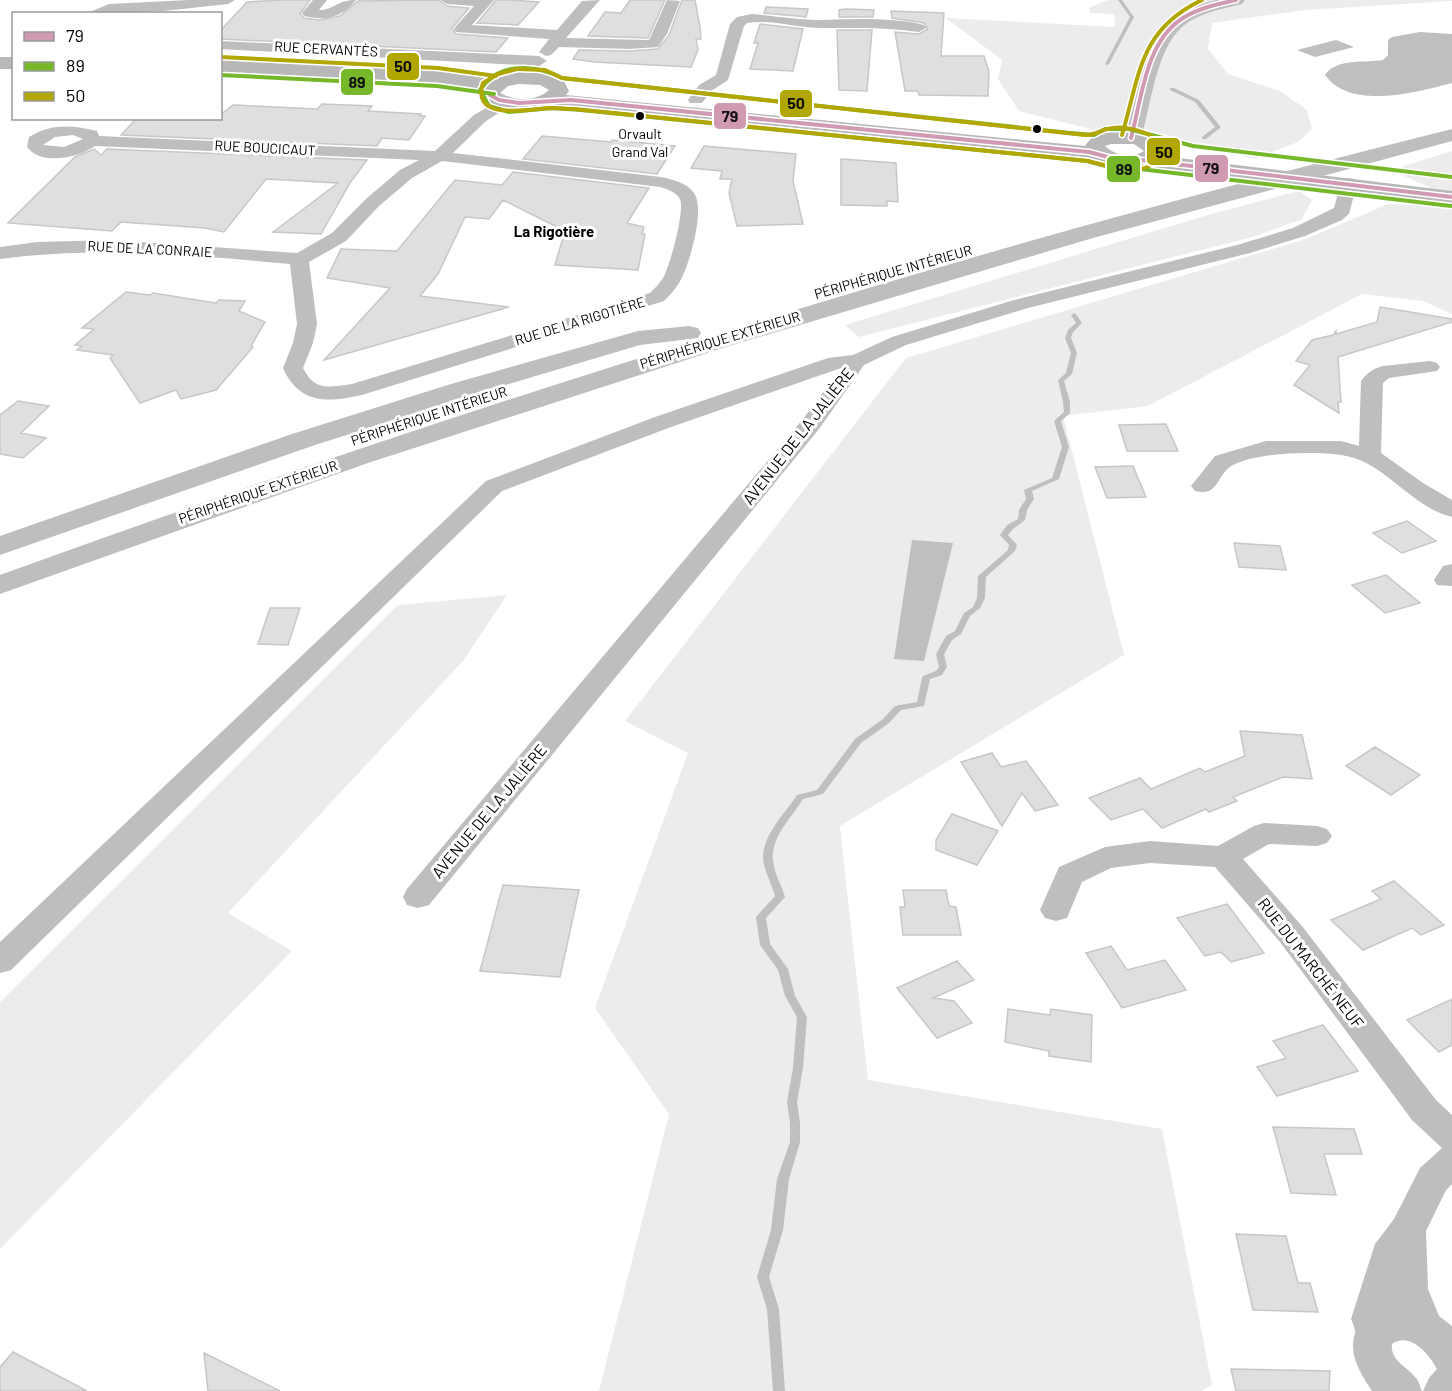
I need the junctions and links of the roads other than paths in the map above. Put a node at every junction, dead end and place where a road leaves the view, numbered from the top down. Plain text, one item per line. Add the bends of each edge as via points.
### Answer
1 (228, 0) edge
2 (320, 0) edge
3 (349, 0) edge
4 (447, 0) edge
5 (593, 0) edge
6 (1236, 0) edge
7 (486, 1) edge
8 (674, 1) edge
9 (98, 12) edge
10 (919, 28) dead end
11 (556, 39) junction
12 (222, 45) edge
13 (222, 66) edge
14 (534, 70) junction
15 (495, 85) junction
16 (554, 93) junction
17 (696, 100) junction
18 (505, 102) junction
19 (1452, 119) edge
20 (1446, 137) edge
21 (91, 141) dead end
22 (1141, 147) junction
23 (1098, 149) junction
24 (439, 156) junction
25 (1349, 179) junction
26 (1452, 186) edge
27 (1452, 197) edge
28 (1149, 208) junction
29 (0, 253) edge
30 (300, 259) junction
31 (689, 333) junction
32 (856, 361) junction
33 (1431, 367) dead end
34 (1370, 454) junction
35 (1203, 486) dead end
36 (139, 496) junction
37 (1452, 510) edge
38 (0, 531) edge
39 (0, 546) edge
40 (0, 565) edge
41 (1, 600) edge
42 (1317, 836) dead end
43 (1223, 857) junction
44 (418, 897) dead end
45 (1056, 910) dead end
46 (0, 961) edge
47 (1452, 1137) edge
48 (1452, 1160) edge
49 (1407, 1230) junction
50 (1424, 1328) junction
51 (1378, 1332) junction
52 (1452, 1358) edge
53 (1452, 1381) edge
54 (1391, 1387) edge
55 (1443, 1391) edge

1 - 9 street
2 - 3 street via 309,13 332,14
4 - 7 street
5 - 11 street
6 - 22 main road via 1190,15 1166,33 1149,73
7 - 11 street via 461,29
8 - 11 street via 664,17 662,34 653,44
10 - 17 street via 742,20 737,24 723,77 705,88
11 - 14 street
12 - 14 street, RUE CERVANTÈS
13 - 15 main road via 438,77
14 - 15 main road
14 - 16 main road via 550,81
15 - 18 main road via 490,95
16 - 17 main road
16 - 18 main road via 526,104
16 - 23 main road
17 - 23 main road
18 - 24 street via 480,118
19 - 28 main road, PÉRIPHÉRIQUE INTÉRIEUR
20 - 28 main road, PÉRIPHÉRIQUE EXTÉRIEUR
21 - 24 street, RUE BOUCICAUT
22 - 23 main road via 1119,160
22 - 25 main road
24 - 30 street via 406,174 339,237
24 - 30 street, RUE DE LA RIGOTIÈRE via 661,182 684,191 690,205 678,269 670,286 657,297 626,308 354,390 324,393 306,388 293,368 305,337 307,316 298,274
25 - 26 main road
25 - 27 main road
25 - 32 street, AVENUE DE LA JALIÈRE via 1343,210 1299,232 1021,304 898,341
28 - 31 main road, PÉRIPHÉRIQUE INTÉRIEUR
28 - 41 main road, PÉRIPHÉRIQUE EXTÉRIEUR via 585,382 569,397
29 - 30 street, RUE DE LA CONRAIE via 109,245
31 - 36 main road via 638,338 460,390
31 - 40 main road, PÉRIPHÉRIQUE INTÉRIEUR via 347,443
32 - 44 street, AVENUE DE LA JALIÈRE via 811,424
32 - 46 street via 835,362 495,486
33 - 34 street via 1383,372 1372,381
34 - 35 street via 1341,448 1266,448 1223,461
34 - 37 street
36 - 38 main road via 108,498
36 - 39 main road
42 - 43 street via 1264,833
43 - 45 street via 1150,852 1105,858 1070,875
43 - 47 street, RUE DU MARCHÉ NEUF via 1291,934 1424,1110
48 - 49 street via 1433,1179
49 - 50 street via 1409,1289
49 - 51 street via 1388,1256 1370,1319
50 - 51 street via 1398,1323
50 - 52 street via 1445,1345
51 - 54 street via 1372,1353
53 - 55 street

